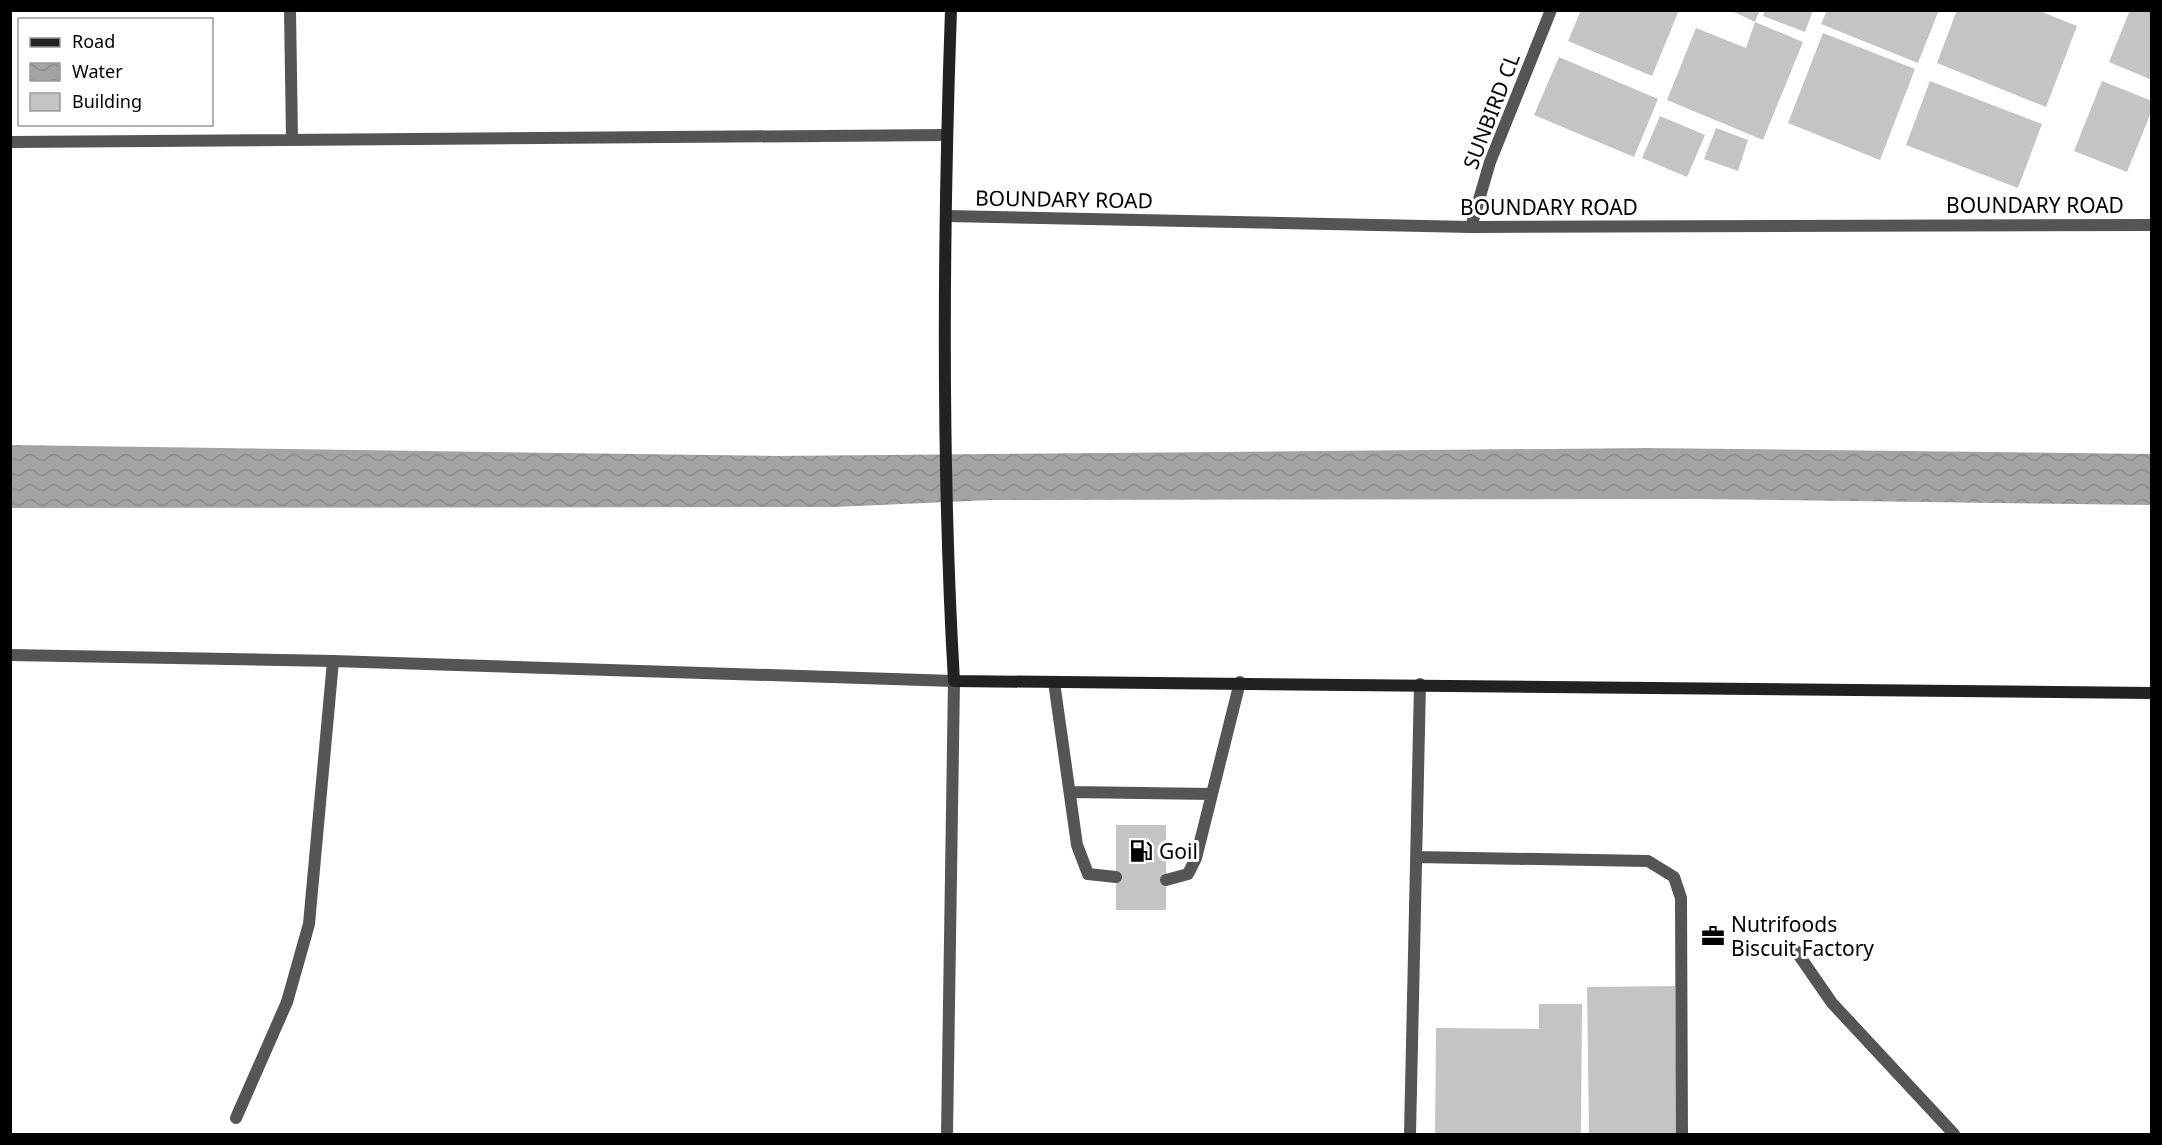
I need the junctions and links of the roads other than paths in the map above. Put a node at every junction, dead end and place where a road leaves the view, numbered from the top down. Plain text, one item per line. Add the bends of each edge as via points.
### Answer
1 (290, 10) edge
2 (951, 10) edge
3 (1551, 10) edge
4 (947, 135) junction
5 (292, 139) junction
6 (10, 142) edge
7 (947, 216) junction
8 (2151, 225) edge
9 (1471, 227) junction
10 (10, 655) edge
11 (333, 661) junction
12 (954, 681) junction
13 (1054, 681) junction
14 (1240, 682) junction
15 (1420, 684) junction
16 (2151, 693) edge
17 (1070, 792) junction
18 (1212, 794) junction
19 (1416, 857) junction
20 (1116, 877) dead end
21 (1166, 880) dead end
22 (1796, 951) dead end
23 (236, 1118) dead end
24 (947, 1134) edge
25 (1410, 1134) edge
26 (1682, 1134) edge
27 (1954, 1134) edge

1 - 5 street
2 - 4 street
3 - 9 street, SUNBIRD CL via 1490,162
4 - 5 street
4 - 7 street
5 - 6 street
7 - 9 street, BOUNDARY ROAD
7 - 12 street via 946,539
8 - 9 street, BOUNDARY ROAD
10 - 11 street
11 - 12 street
11 - 23 street via 309,924 287,1002
12 - 13 street
12 - 24 street
13 - 14 street
13 - 17 street
14 - 15 street
14 - 18 street
15 - 16 street
15 - 19 street
17 - 18 street
17 - 20 street via 1077,845 1088,874
18 - 21 street via 1196,858 1188,874
19 - 25 street
19 - 26 street via 1648,861 1674,876 1681,898
22 - 27 street via 1832,1003

